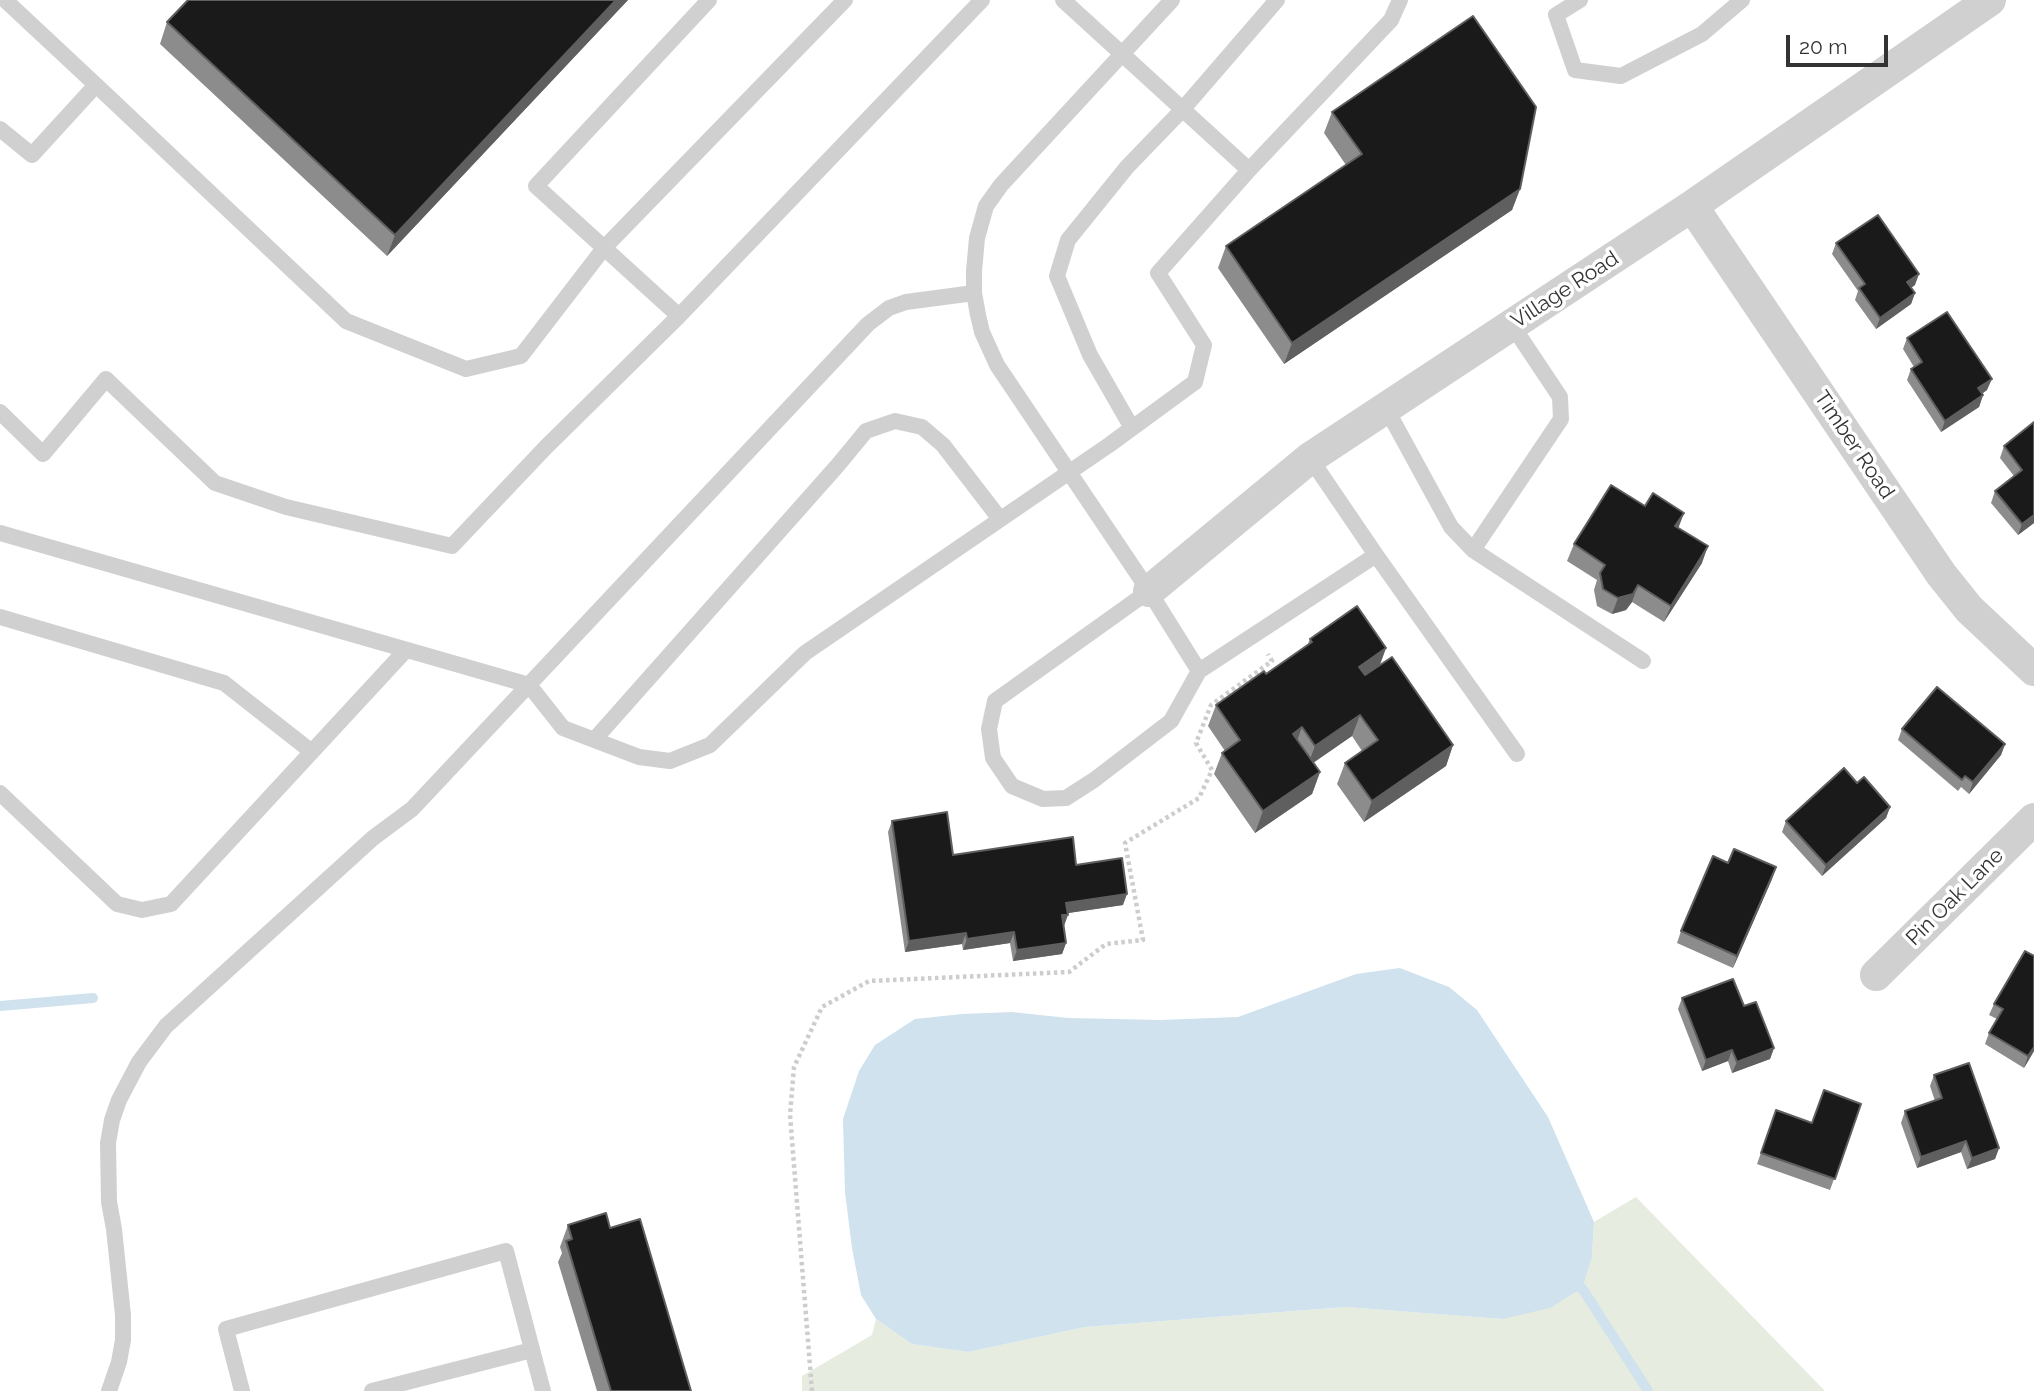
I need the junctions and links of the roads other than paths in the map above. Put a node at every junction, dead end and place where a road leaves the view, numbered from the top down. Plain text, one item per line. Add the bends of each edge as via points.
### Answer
1 (5, 0) edge
2 (709, 0) edge
3 (845, 0) edge
4 (982, 0) edge
5 (1063, 0) edge
6 (1172, 0) edge
7 (1277, 0) edge
8 (1400, 0) edge
9 (1580, 0) edge
10 (1742, 0) edge
11 (1990, 0) edge
12 (1121, 55) junction
13 (96, 86) junction
14 (1182, 110) junction
15 (0, 129) edge
16 (1249, 170) junction
17 (1692, 206) junction
18 (604, 248) junction
19 (974, 293) junction
20 (679, 317) junction
21 (1512, 325) junction
22 (1387, 408) junction
23 (0, 412) edge
24 (1132, 428) junction
25 (1310, 458) junction
26 (1068, 472) junction
27 (1000, 519) junction
28 (0, 533) edge
29 (1472, 550) junction
30 (1376, 555) junction
31 (1149, 591) junction
32 (0, 617) edge
33 (406, 650) junction
34 (1643, 661) dead end
35 (2034, 670) edge
36 (1199, 671) junction
37 (529, 685) junction
38 (594, 740) junction
39 (312, 752) junction
40 (1517, 754) dead end
41 (0, 793) edge
42 (2034, 818) edge
43 (1876, 975) dead end
44 (532, 1350) junction
45 (108, 1391) edge
46 (242, 1391) edge
47 (372, 1391) edge
48 (542, 1391) edge

1 - 13 lane
2 - 18 lane via 536,186
3 - 18 lane
4 - 20 lane
5 - 12 lane
6 - 12 lane
7 - 14 lane
8 - 16 lane via 1391,19
9 - 10 lane via 1556,15 1574,70 1621,76 1702,34
11 - 17 street, Village Road
12 - 14 lane
12 - 19 lane via 986,205 976,246
13 - 15 lane via 32,155
13 - 18 lane via 346,321 466,369 521,356
14 - 16 lane
14 - 24 lane via 1068,240 1057,276 1090,355
16 - 24 lane via 1158,274 1205,345 1195,382
17 - 21 street, Village Road
17 - 35 street, Timber Road via 1941,574 1969,609
18 - 20 lane
19 - 26 lane via 982,332 997,365
19 - 37 lane via 906,302 868,324
20 - 23 lane via 452,546 286,507 215,483 106,379 43,454
21 - 22 street, Village Road
21 - 29 lane via 1560,397 1561,419
22 - 25 street, Village Road
22 - 29 lane via 1451,527
24 - 26 lane
25 - 30 lane
25 - 31 street, Village Road
26 - 27 lane
26 - 31 lane
27 - 38 lane via 805,653 710,745 670,761 639,757
27 - 38 lane via 943,445 922,427 895,421 866,431
28 - 33 lane
29 - 34 lane
30 - 36 lane
30 - 40 lane
31 - 36 lane
31 - 36 lane via 995,701 989,729 993,758 1012,786 1042,799 1066,798 1171,721
32 - 39 lane via 224,683
33 - 37 lane
33 - 39 lane
37 - 38 lane via 563,728
37 - 45 lane via 412,809 373,838 175,1017 139,1062 119,1100 108,1143 108,1202 123,1315 119,1362
39 - 41 lane via 171,904 142,910 117,904
42 - 43 street, Pin Oak Lane
44 - 46 lane via 506,1251 226,1329
44 - 47 lane
44 - 48 lane

